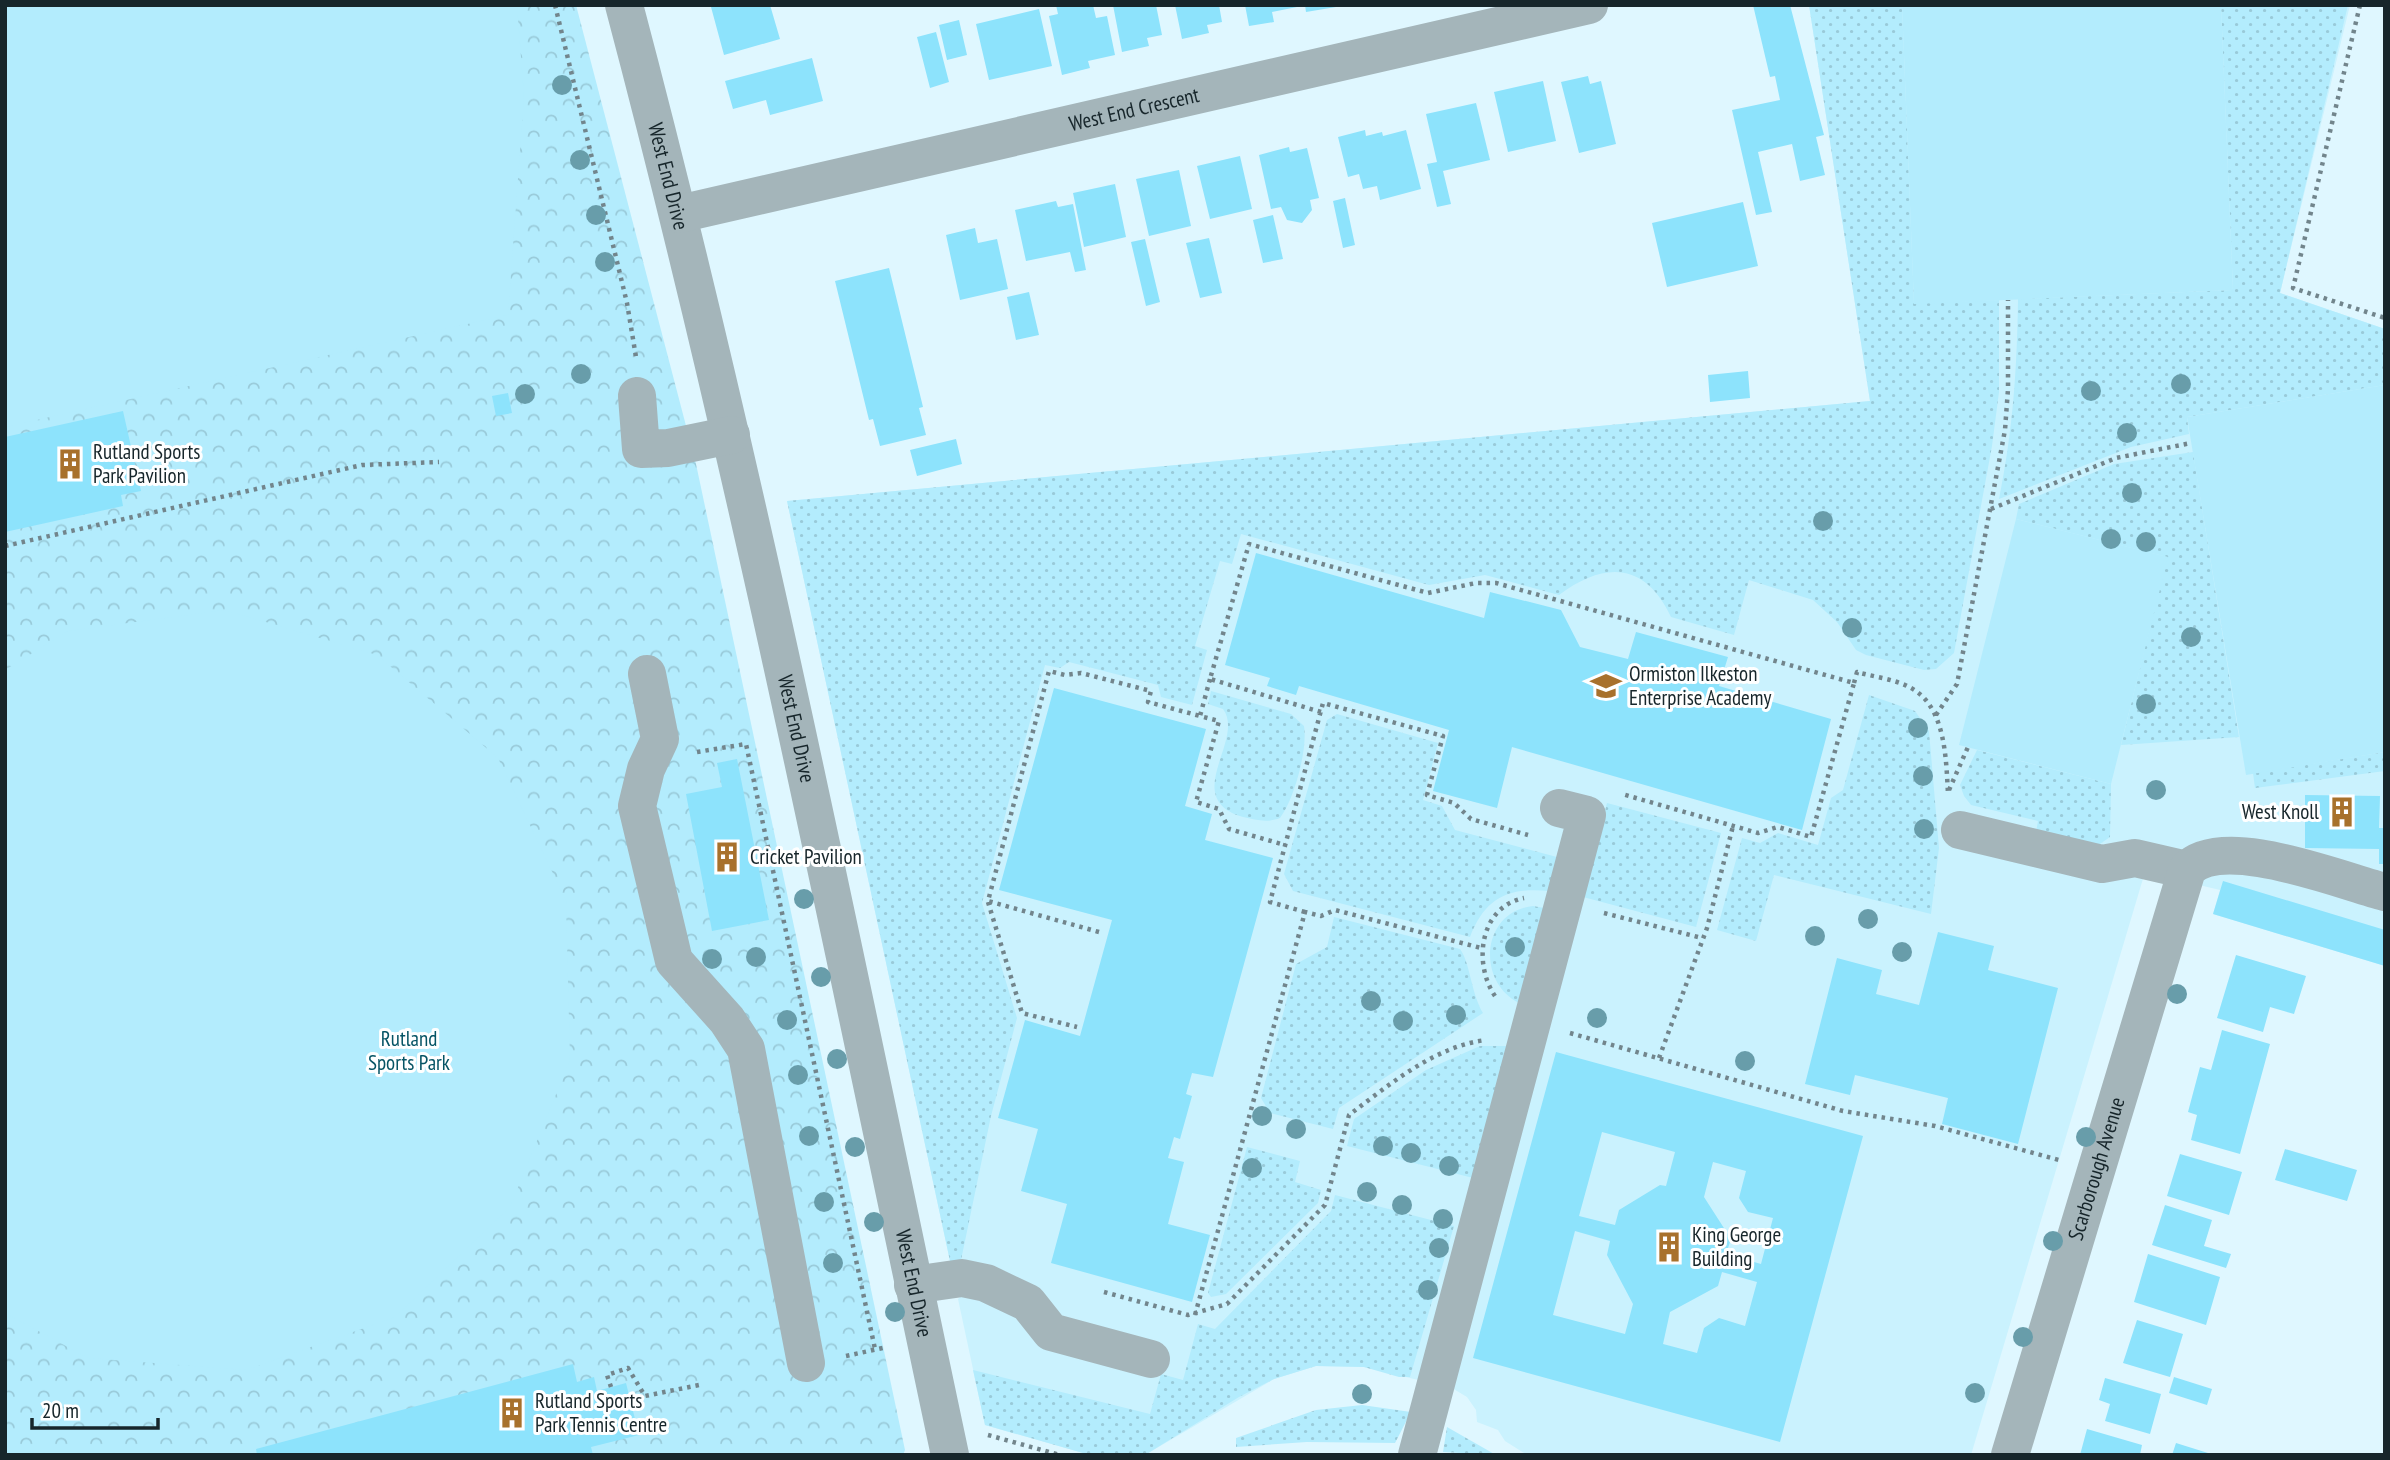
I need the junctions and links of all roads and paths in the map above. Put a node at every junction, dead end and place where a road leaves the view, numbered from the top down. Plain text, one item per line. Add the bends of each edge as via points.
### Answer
1 (555, 5) edge
2 (624, 5) edge
3 (1589, 5) edge
4 (2360, 5) edge
5 (679, 214) junction
6 (2008, 300) dead end
7 (2385, 318) edge
8 (637, 396) joint
9 (731, 435) junction
10 (2191, 443) dead end
11 (439, 462) dead end
12 (1990, 509) junction
13 (5, 545) edge
14 (648, 674) dead end
15 (1210, 679) junction
16 (1854, 683) junction
17 (1321, 712) junction
18 (1936, 715) junction
19 (1200, 716) junction
20 (1968, 747) dead end
21 (651, 759) junction
22 (1948, 791) junction
23 (1574, 824) junction
24 (1733, 825) junction
25 (1960, 830) joint
26 (1285, 845) junction
27 (2185, 876) junction
28 (2385, 892) edge
29 (988, 901) junction
30 (1563, 902) junction
31 (1305, 912) junction
32 (1099, 932) dead end
33 (1702, 938) junction
34 (1481, 948) junction
35 (1523, 1019) junction
36 (1077, 1027) dead end
37 (1659, 1058) junction
38 (2067, 1162) dead end
39 (913, 1285) junction
40 (1104, 1292) dead end
41 (1195, 1315) junction
42 (892, 1345) dead end
43 (875, 1349) junction
44 (846, 1356) dead end
45 (1151, 1359) dead end
46 (806, 1363) dead end
47 (699, 1385) dead end
48 (611, 1387) dead end
49 (981, 1433) dead end
50 (950, 1455) edge
51 (1060, 1455) edge
52 (1417, 1455) edge
53 (2010, 1455) edge

1 - 8 path via 627,303 637,362
2 - 5 street, West End Drive
3 - 5 street, West End Crescent
4 - 7 path via 2293,288
5 - 9 street, West End Drive
6 - 12 path via 2005,430
8 - 9 street via 641,449
9 - 39 street, West End Drive
10 - 12 path via 2116,458
11 - 13 path via 362,465
12 - 18 path via 1957,684
14 - 21 street via 660,739
15 - 16 path via 1249,544 1428,593 1496,583
15 - 17 path
15 - 19 path
16 - 18 path via 1857,672 1909,686
16 - 24 path via 1811,837 1778,827 1758,833
17 - 23 path via 1323,703 1443,736 1427,796 1454,803 1471,819
17 - 26 path
18 - 22 path
19 - 26 path via 1219,721 1196,802 1219,809 1229,829
19 - 29 path via 1148,702 1151,691 1081,673 1065,676 1049,671
20 - 22 path
21 - 43 path via 746,744
21 - 46 street via 637,806 674,961 727,1020 746,1049
22 - 25 path via 1951,828
23 - 24 path via 1595,786
23 - 30 street
24 - 33 path
25 - 27 street via 2102,864 2135,858
26 - 31 path via 1270,902
27 - 28 street via 2196,860 2246,854
27 - 53 street, Scarborough Avenue
29 - 32 path
29 - 36 path via 1023,1013
30 - 33 path
30 - 34 path via 1520,898 1489,925
30 - 35 street
31 - 34 path via 1321,916 1335,910
31 - 41 path
33 - 37 path
34 - 35 path via 1485,978 1493,993
35 - 37 path
35 - 41 path via 1502,1039 1460,1046 1432,1058 1349,1115 1325,1205 1227,1304
35 - 52 street
37 - 38 path via 1843,1111 1936,1126
39 - 45 street via 962,1278 986,1283 1028,1303 1051,1332
39 - 50 street, West End Drive
40 - 41 path
42 - 43 path
43 - 44 path
47 - 48 path via 645,1396 628,1368 607,1375
49 - 51 path

